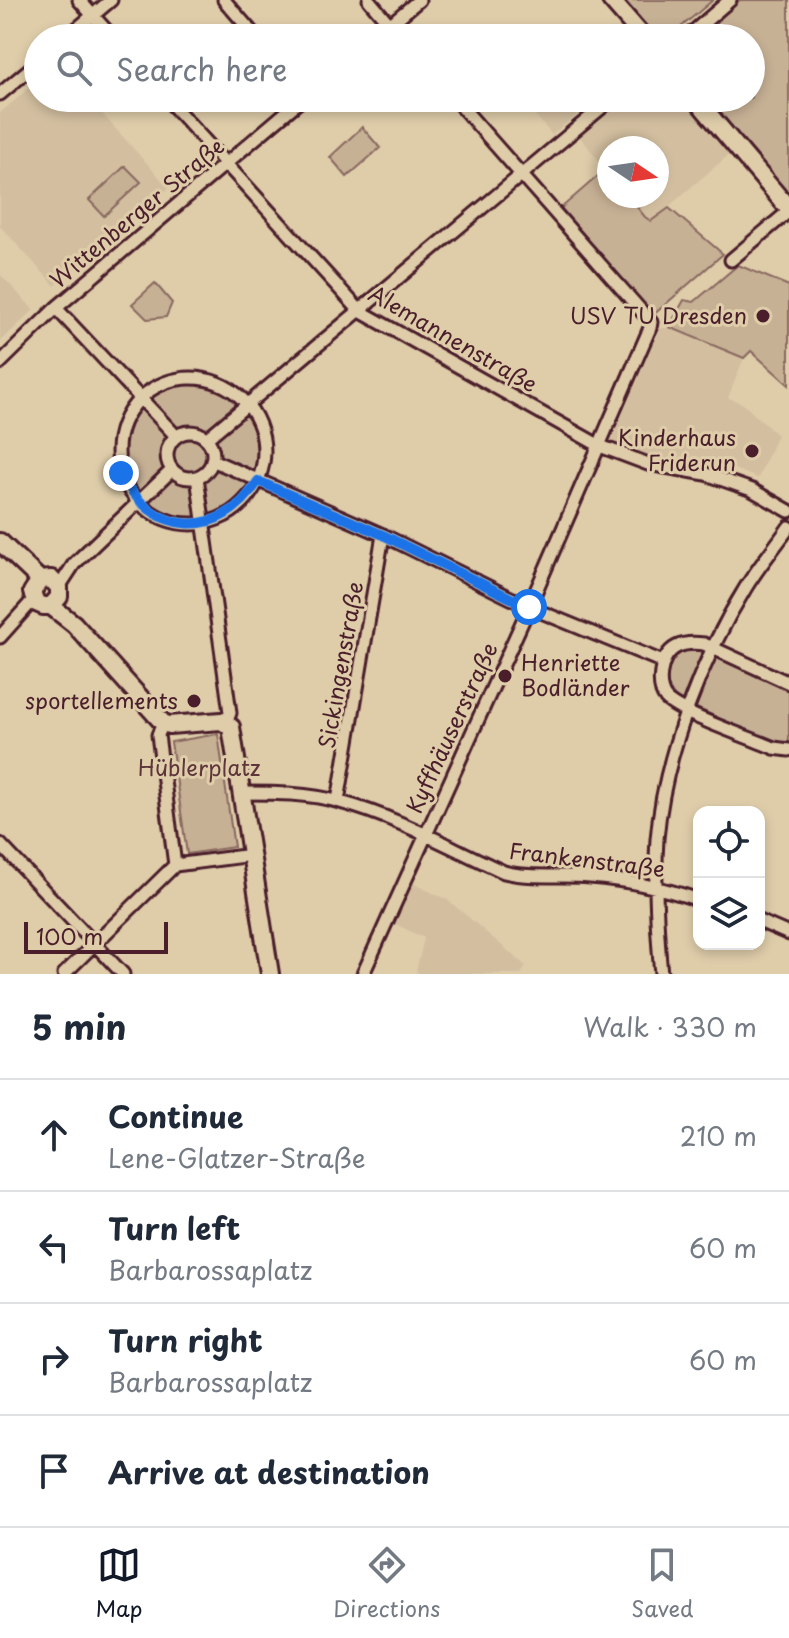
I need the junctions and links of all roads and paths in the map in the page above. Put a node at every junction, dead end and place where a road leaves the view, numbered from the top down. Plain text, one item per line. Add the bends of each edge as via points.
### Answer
1 (79, 0) edge
2 (111, 0) edge
3 (224, 0) edge
4 (369, 0) edge
5 (419, 0) edge
6 (611, 0) edge
7 (730, 0) edge
8 (93, 15) junction
9 (82, 24) edge
10 (101, 24) edge
11 (245, 24) edge
12 (389, 24) edge
13 (391, 24) edge
14 (632, 24) edge
15 (702, 24) edge
16 (24, 74) edge
17 (0, 94) edge
18 (179, 112) edge
19 (286, 112) edge
20 (467, 112) edge
21 (596, 112) edge
22 (707, 112) edge
23 (225, 164) junction
24 (521, 173) junction
25 (789, 210) edge
26 (731, 260) dead end
27 (56, 308) junction
28 (360, 311) junction
29 (0, 363) edge
30 (140, 399) junction
31 (248, 404) junction
32 (176, 436) junction
33 (206, 439) junction
34 (600, 446) junction
35 (212, 460) junction
36 (172, 470) junction
37 (197, 477) junction
38 (258, 481) junction
39 (138, 502) junction
40 (789, 511) edge
41 (203, 523) junction
42 (789, 527) edge
43 (383, 535) junction
44 (0, 542) edge
45 (46, 593) junction
46 (529, 607) junction
47 (0, 637) edge
48 (713, 647) junction
49 (663, 662) junction
50 (789, 683) edge
51 (687, 711) junction
52 (163, 723) junction
53 (226, 723) junction
54 (789, 750) edge
55 (242, 793) junction
56 (338, 801) junction
57 (424, 835) junction
58 (0, 844) edge
59 (252, 855) junction
60 (175, 865) junction
61 (657, 886) junction
62 (693, 898) edge
63 (765, 924) edge
64 (789, 934) edge
65 (94, 944) junction
66 (64, 974) edge
67 (123, 974) edge
68 (270, 974) edge
69 (363, 974) edge
70 (661, 974) edge

1 - 8 street
2 - 8 street
3 - 11 street
4 - 12 street
5 - 13 street
6 - 14 street
7 - 15 street
8 - 9 street
8 - 10 street
16 - 17 street
18 - 23 street, Alemannenstraße
19 - 23 street, Wittenberger Straße
20 - 24 street
21 - 24 street
22 - 25 street
23 - 27 street, Wittenberger Straße
23 - 28 street, Alemannenstraße
24 - 28 street
24 - 34 street, Kyffhäuserstraße via 651,322
25 - 26 street
27 - 29 street, Wittenberger Straße
27 - 30 street
28 - 31 street
28 - 34 street, Alemannenstraße
30 - 31 street via 169,381 198,378 223,385
30 - 32 street
30 - 39 street via 125,420 118,444 121,473
31 - 33 street
31 - 38 street via 264,441
32 - 33 street via 189,432
32 - 36 street via 166,455
33 - 35 street
34 - 40 street, Alemannenstraße via 648,464 741,486
34 - 46 street, Kyffhäuserstraße
35 - 37 street
35 - 38 street
36 - 37 street
36 - 39 street
37 - 41 street
38 - 41 street via 240,505
38 - 43 street
39 - 41 street via 174,522
39 - 45 street
41 - 53 street via 230,713
42 - 48 street
43 - 46 street
43 - 56 street, Sickingenstraße
44 - 45 street
45 - 47 street
45 - 52 street
46 - 49 street
46 - 57 street, Kyffhäuserstraße
48 - 49 street via 694,642 677,646
48 - 50 street
48 - 51 street
49 - 51 street via 662,693
51 - 54 street
51 - 61 street via 657,838
52 - 53 street
52 - 60 street via 158,735
53 - 55 street via 234,734
55 - 56 street, Frankenstraße
55 - 59 street
56 - 57 street, Frankenstraße
57 - 61 street, Frankenstraße via 522,877 588,876
57 - 69 street, Kyffhäuserstraße
58 - 65 street
59 - 60 street
59 - 68 street
60 - 65 street
61 - 62 street, Frankenstraße
61 - 70 street
63 - 64 street
65 - 66 street
65 - 67 street

